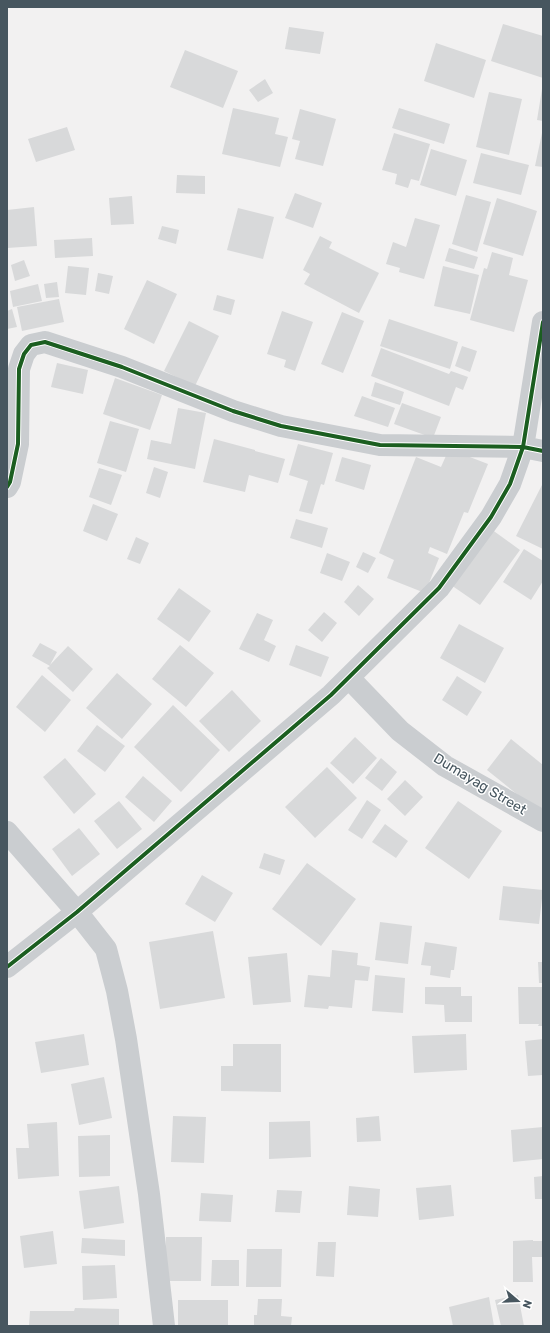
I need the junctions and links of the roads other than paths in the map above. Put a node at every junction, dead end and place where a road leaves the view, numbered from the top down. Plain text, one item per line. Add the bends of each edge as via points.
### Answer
1 (543, 322) edge
2 (533, 449) edge
3 (7, 487) edge
4 (349, 678) junction
5 (543, 821) edge
6 (7, 832) edge
7 (77, 912) junction
8 (7, 967) edge
9 (164, 1326) edge

1 - 2 street
2 - 3 street via 380,445 281,426 232,411 122,367 45,342 31,345 24,354 19,369 18,444
2 - 4 street via 491,517 439,588
4 - 5 street, Dumayag Street via 400,731 445,766
4 - 7 street
6 - 7 street
7 - 8 street
7 - 9 street via 106,949 118,991 149,1194

